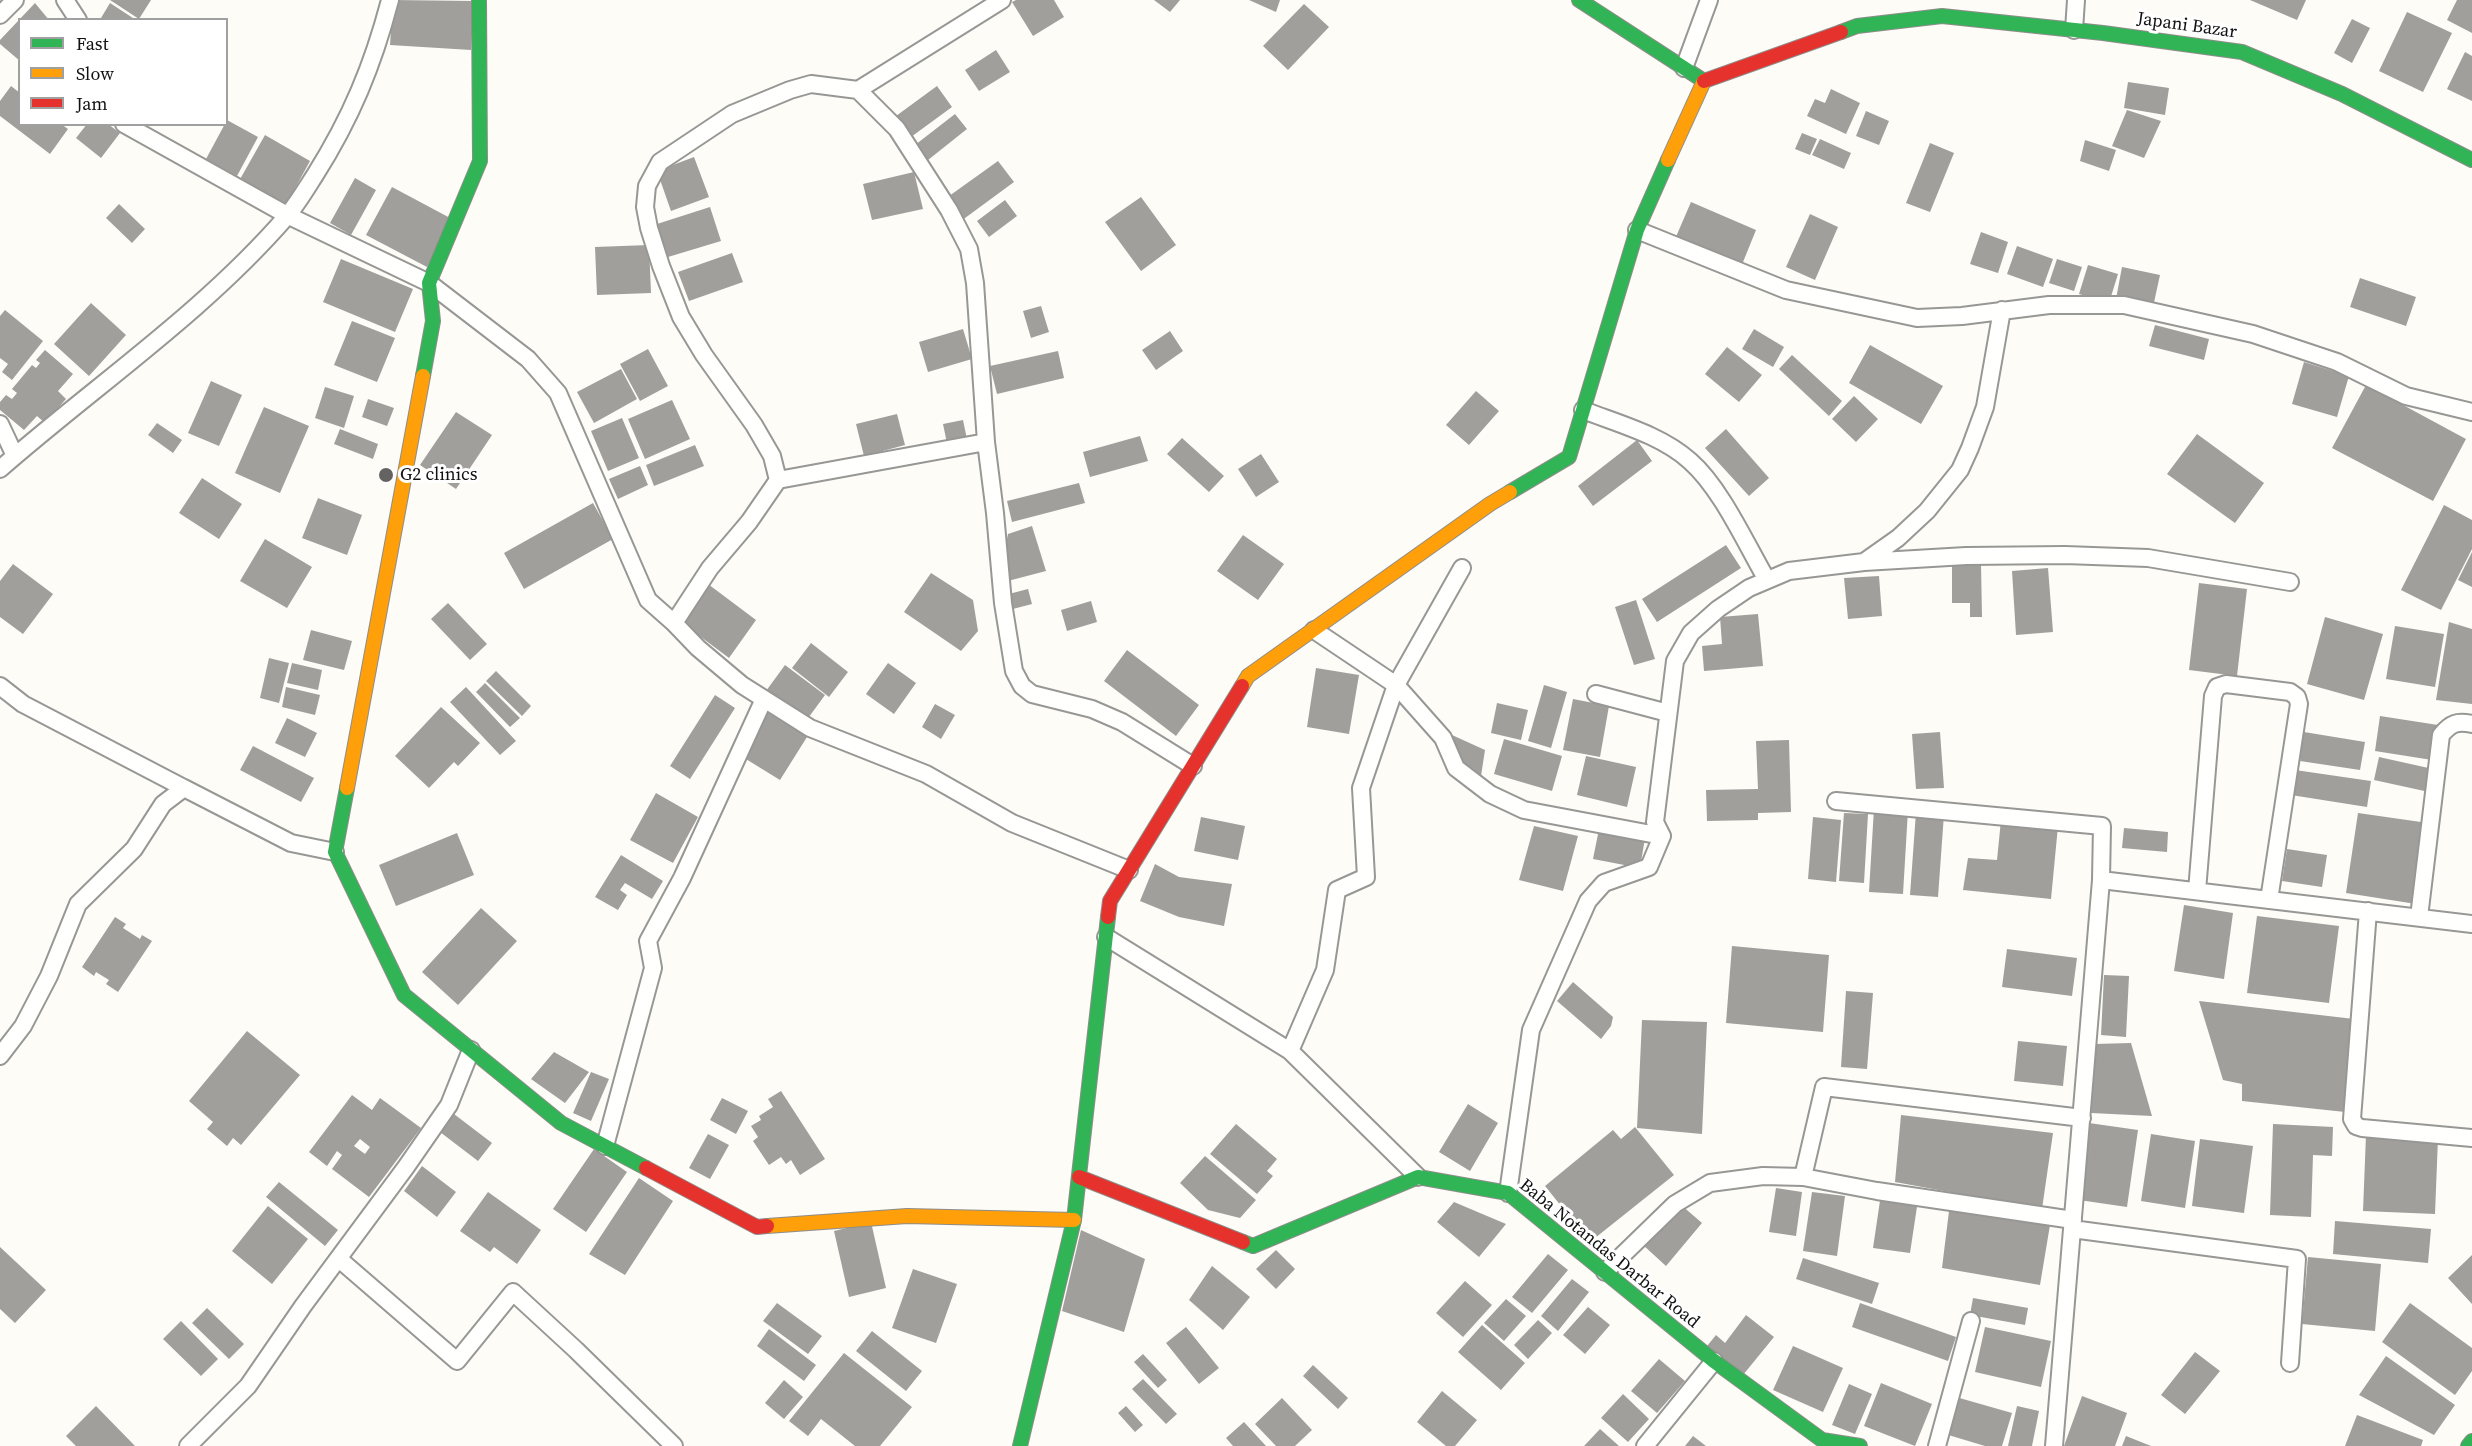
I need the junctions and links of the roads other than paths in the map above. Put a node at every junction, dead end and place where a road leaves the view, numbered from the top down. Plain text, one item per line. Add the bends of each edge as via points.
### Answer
1 (15, 0) edge
2 (65, 0) edge
3 (390, 0) edge
4 (480, 0) edge
5 (1002, 0) edge
6 (1579, 0) edge
7 (1709, 0) edge
8 (2076, 0) edge
9 (0, 15) edge
10 (77, 18) edge
11 (2074, 30) junction
12 (1684, 68) junction
13 (1704, 81) junction
14 (858, 90) junction
15 (128, 126) edge
16 (2472, 160) edge
17 (287, 215) junction
18 (1637, 230) junction
19 (429, 283) junction
20 (2002, 310) junction
21 (1583, 410) junction
22 (2472, 412) edge
23 (0, 424) edge
24 (986, 442) junction
25 (15, 456) junction
26 (0, 469) edge
27 (778, 480) junction
28 (1864, 562) junction
29 (1462, 568) dead end
30 (1767, 580) junction
31 (2290, 582) dead end
32 (674, 623) junction
33 (1314, 630) junction
34 (1396, 685) junction
35 (0, 686) edge
36 (1596, 694) dead end
37 (764, 699) junction
38 (1668, 713) junction
39 (2472, 724) edge
40 (1193, 765) junction
41 (184, 788) junction
42 (1836, 801) dead end
43 (1662, 836) junction
44 (335, 852) junction
45 (1129, 870) junction
46 (2101, 880) junction
47 (2197, 891) junction
48 (2269, 900) junction
49 (2368, 911) junction
50 (2419, 917) junction
51 (2472, 924) edge
52 (1106, 937) junction
53 (471, 1050) junction
54 (1290, 1051) junction
55 (0, 1056) edge
56 (2082, 1118) junction
57 (2472, 1138) edge
58 (604, 1146) junction
59 (1079, 1177) junction
60 (1418, 1177) junction
61 (1803, 1177) junction
62 (1508, 1193) junction
63 (1074, 1220) junction
64 (2073, 1225) junction
65 (339, 1259) junction
66 (1605, 1272) junction
67 (1971, 1321) dead end
68 (1714, 1361) junction
69 (2290, 1363) dead end
70 (2472, 1440) edge
71 (188, 1446) edge
72 (674, 1446) edge
73 (1020, 1446) edge
74 (1645, 1446) edge
75 (1860, 1446) edge
76 (1937, 1446) edge
77 (2054, 1446) edge
78 (2468, 1446) edge

1 - 9 street
2 - 10 street
3 - 17 street via 364,84 341,135
4 - 19 street via 480,161
5 - 14 street
6 - 12 street
7 - 12 street
8 - 11 street
11 - 13 street, Japani Bazar via 1942,16 1857,26
11 - 16 street, Japani Bazar via 2242,52 2342,94
12 - 13 street
13 - 18 street
14 - 24 street via 897,129 969,249
14 - 27 street via 811,84 732,114 660,162 647,186 649,228 681,317 754,425 772,456
15 - 17 street
17 - 19 street
17 - 25 street via 210,294
18 - 20 street via 1786,290 1917,318
18 - 21 street
19 - 32 street via 528,359 558,393 648,600
19 - 44 street via 433,321
20 - 22 street via 2049,305 2124,305 2253,334 2337,362 2406,396
20 - 28 street via 1985,407 1960,470 1927,511
21 - 30 street via 1662,441 1690,460 1711,483
21 - 33 street via 1569,457 1490,504
23 - 25 street
24 - 27 street
24 - 40 street via 1003,603 1014,671 1022,686 1032,694 1092,709 1122,722
25 - 26 street
27 - 32 street via 750,522 710,568
28 - 30 street via 1788,571
28 - 31 street via 1988,556 2148,558
29 - 34 street
30 - 38 street via 1718,609 1691,633 1675,661
32 - 37 street via 698,648
33 - 34 street
33 - 40 street via 1248,676
34 - 43 street via 1443,738 1456,768 1490,794 1524,810
34 - 54 street via 1361,788 1366,877 1337,890 1325,970
35 - 41 street via 23,704
36 - 38 street
37 - 45 street via 810,728 926,774 1012,823
37 - 58 street via 682,878 648,941 653,968
38 - 43 street via 1655,822
39 - 50 street via 2458,721 2440,735
40 - 45 street
41 - 44 street via 291,843
41 - 55 street via 163,804 134,849 78,904 49,976 23,1026
42 - 46 street via 2102,826
43 - 62 street via 1650,867 1604,883 1588,901 1531,1030
44 - 53 street via 404,995
45 - 52 street via 1110,901
46 - 47 street
46 - 56 street
47 - 48 street
47 - 48 street via 2213,696 2217,687 2226,684 2290,692 2299,704
48 - 49 street
49 - 50 street
49 - 57 street via 2352,1119 2362,1128
50 - 51 street
52 - 54 street
52 - 59 street
53 - 58 street via 561,1123
53 - 65 street via 449,1105
54 - 60 street
56 - 61 street via 1824,1087
56 - 64 street
58 - 63 street via 757,1227 907,1216
59 - 60 street via 1253,1246
59 - 63 street
60 - 62 street, Baba Notandas Darbar Road
61 - 64 street
61 - 66 street via 1763,1176 1710,1183 1675,1204
62 - 66 street, Baba Notandas Darbar Road
63 - 73 street
64 - 69 street via 2297,1259
64 - 77 street
65 - 71 street via 248,1386
65 - 72 street via 457,1361 513,1292
66 - 68 street, Baba Notandas Darbar Road
67 - 76 street
68 - 74 street
68 - 75 street, Baba Notandas Darbar Road via 1822,1440
70 - 78 street

